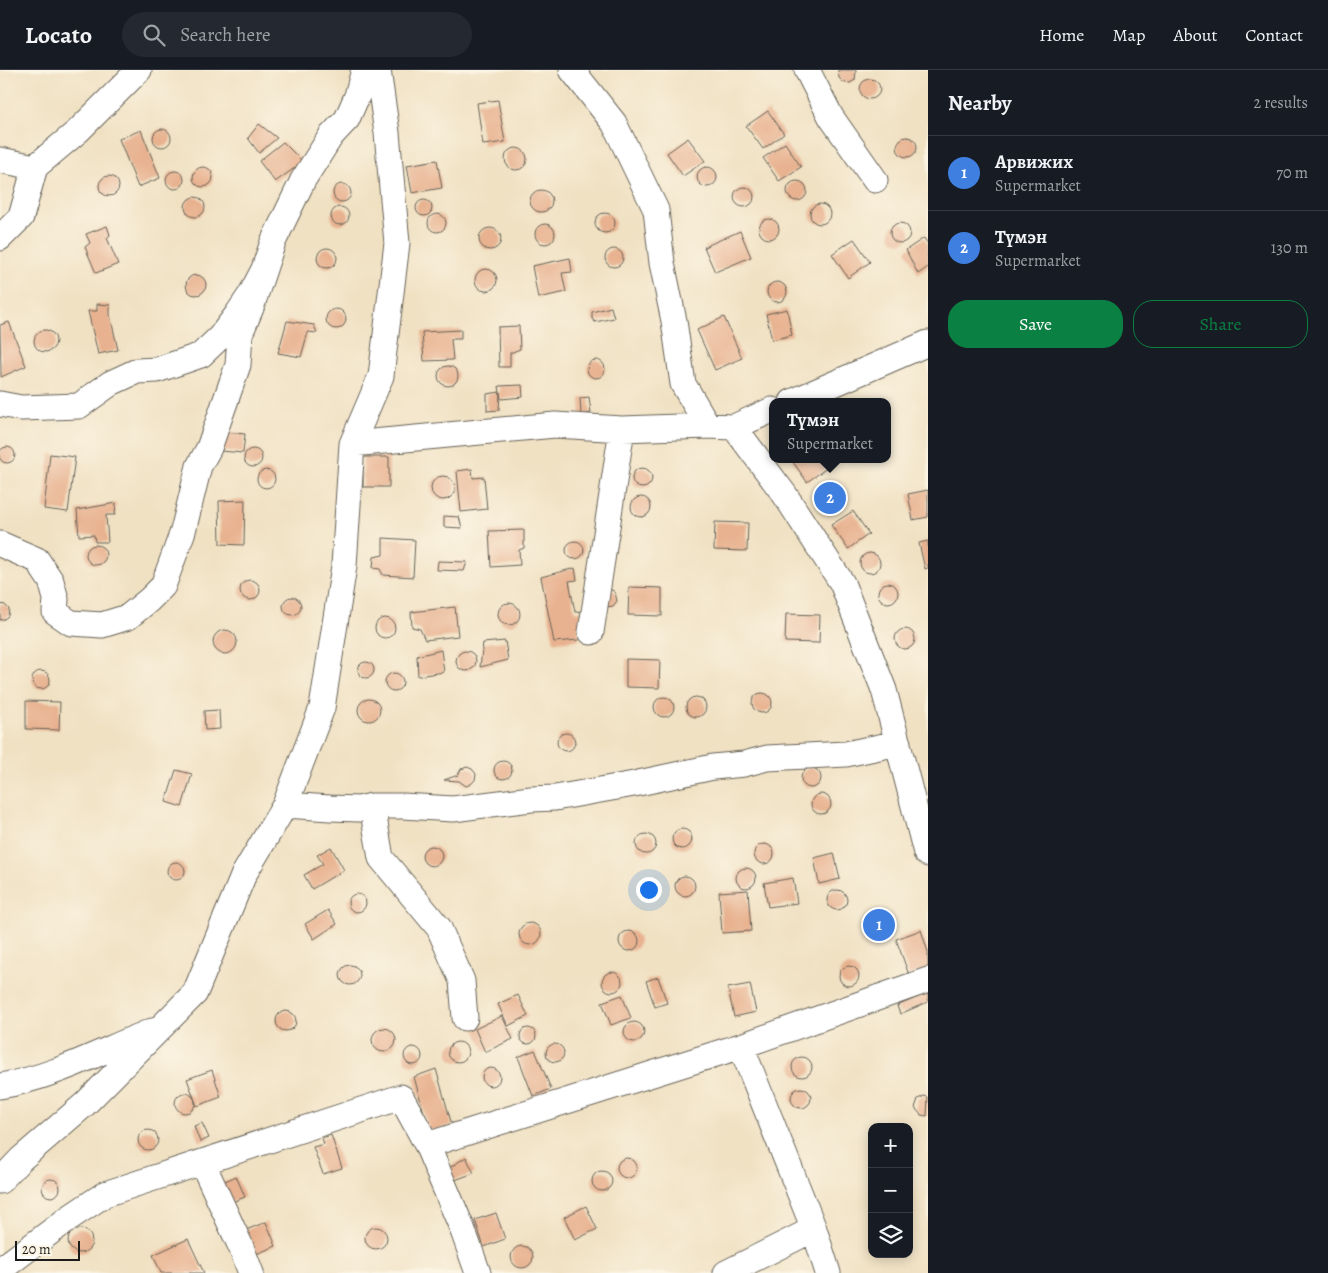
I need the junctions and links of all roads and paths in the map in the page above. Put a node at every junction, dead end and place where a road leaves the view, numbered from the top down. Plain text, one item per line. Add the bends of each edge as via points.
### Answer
1 (139, 70) edge
2 (364, 70) edge
3 (378, 70) edge
4 (807, 70) edge
5 (580, 71) edge
6 (0, 160) edge
7 (35, 168) junction
8 (875, 180) dead end
9 (0, 238) edge
10 (264, 269) junction
11 (928, 344) edge
12 (801, 398) edge
13 (0, 404) edge
14 (769, 411) edge
15 (708, 426) junction
16 (734, 427) junction
17 (622, 429) junction
18 (352, 444) junction
19 (0, 544) edge
20 (591, 632) dead end
21 (898, 744) junction
22 (285, 805) junction
23 (372, 806) junction
24 (928, 854) edge
25 (928, 980) edge
26 (195, 993) junction
27 (465, 1018) dead end
28 (741, 1046) junction
29 (0, 1086) edge
30 (426, 1145) junction
31 (202, 1162) junction
32 (0, 1181) edge
33 (814, 1229) junction
34 (0, 1270) edge
35 (251, 1273) edge
36 (478, 1273) edge
37 (726, 1273) edge
38 (828, 1273) edge

1 - 7 street via 78,131
2 - 10 street via 347,119 331,136 302,180
3 - 18 street via 397,243 380,376
4 - 8 street via 831,117
5 - 15 street via 614,124 656,210 683,384
6 - 7 street
7 - 9 street via 21,217
10 - 13 street via 236,316 201,354 157,370 137,371 111,383 79,406 21,408
10 - 19 street via 240,334 238,365 209,448 199,466 184,531 163,586 128,616 102,625 71,623 55,612 56,599 51,581 37,560
11 - 12 street
14 - 16 street
15 - 16 street
15 - 17 street
16 - 21 street via 842,583 884,690
17 - 18 street via 555,425
17 - 20 street
18 - 22 street via 344,566 322,708
21 - 23 street via 846,754 767,758 555,798 453,809
21 - 24 street
22 - 23 street via 359,809
22 - 26 street via 244,874
23 - 27 street via 381,858 439,928 462,981
25 - 28 street
26 - 29 street via 155,1030 55,1070
26 - 32 street via 85,1104
28 - 30 street
28 - 33 street
30 - 31 street via 401,1097
30 - 36 street
31 - 34 street via 105,1194
31 - 35 street
33 - 37 street
33 - 38 street

